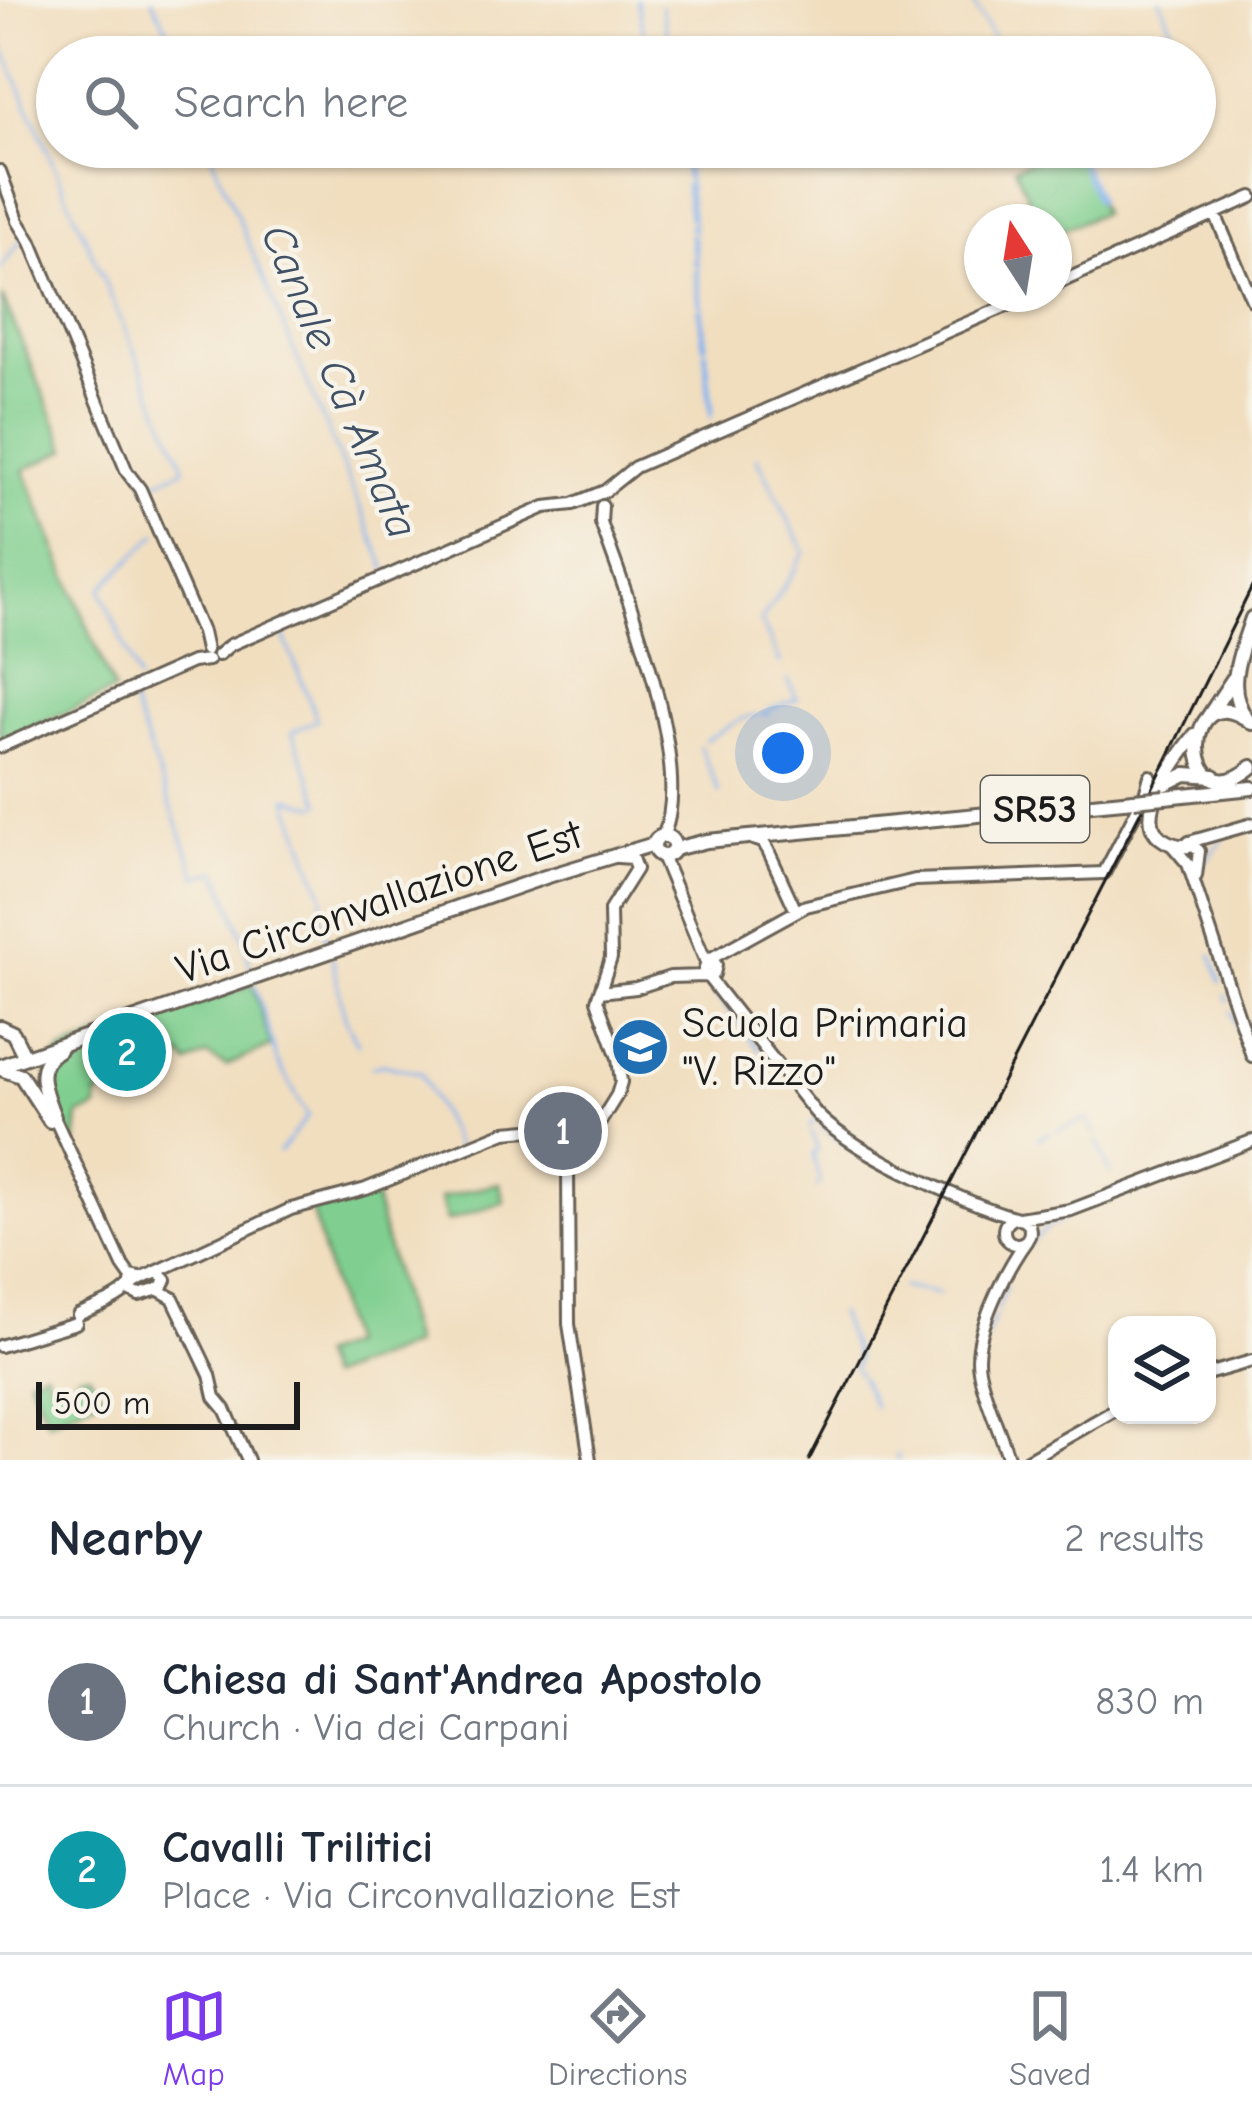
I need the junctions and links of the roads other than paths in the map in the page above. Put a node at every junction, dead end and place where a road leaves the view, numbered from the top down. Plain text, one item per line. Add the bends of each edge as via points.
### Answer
1 (0, 171) edge
2 (1252, 197) edge
3 (1215, 214) junction
4 (1072, 277) edge
5 (1252, 300) edge
6 (992, 312) edge
7 (594, 503) junction
8 (1252, 618) edge
9 (211, 652) junction
10 (1236, 673) junction
11 (1250, 722) edge
12 (1201, 728) junction
13 (0, 747) edge
14 (1247, 772) edge
15 (1150, 776) dead end
16 (1219, 777) junction
17 (1252, 793) edge
18 (1164, 796) junction
19 (1252, 824) edge
20 (1223, 833) junction
21 (768, 842) junction
22 (1170, 843) junction
23 (1191, 843) junction
24 (665, 846) junction
25 (615, 857) junction
26 (1193, 863) junction
27 (796, 911) junction
28 (709, 968) junction
29 (600, 992) junction
30 (0, 1028) edge
31 (101, 1031) junction
32 (1252, 1057) edge
33 (0, 1065) edge
34 (53, 1120) junction
35 (1252, 1141) edge
36 (568, 1162) junction
37 (977, 1206) junction
38 (1070, 1210) junction
39 (1018, 1218) junction
40 (1005, 1235) junction
41 (1028, 1239) junction
42 (1005, 1276) junction
43 (165, 1279) junction
44 (131, 1285) junction
45 (0, 1344) edge
46 (1252, 1361) edge
47 (1216, 1371) edge
48 (1108, 1414) edge
49 (998, 1432) junction
50 (1028, 1459) edge
51 (251, 1460) edge
52 (590, 1460) edge
53 (994, 1460) edge
54 (1008, 1460) edge

1 - 9 street
2 - 3 street
3 - 4 street
3 - 5 street
6 - 7 street via 632,468
7 - 9 street via 545,507
7 - 24 street via 662,716 670,784
8 - 10 main road
9 - 13 street
10 - 11 main road via 1235,699
10 - 12 main road
11 - 12 main road via 1224,713
12 - 16 main road via 1198,758
12 - 18 main road
14 - 16 main road
15 - 27 street via 1104,873 924,879
16 - 18 main road via 1182,775 1167,783
17 - 18 main road
18 - 21 main road, Via Circonvallazione Est / SR53, bridge via 799,832
18 - 22 main road via 1151,825
19 - 20 street
20 - 23 street
20 - 26 street
21 - 24 main road, Via Circonvallazione Est
21 - 27 street
22 - 23 main road
22 - 26 street
23 - 26 street
24 - 25 main road, Via Circonvallazione Est
24 - 28 street
25 - 29 street via 632,858 634,874 609,912 611,958
25 - 31 main road, Via Circonvallazione Est
26 - 32 street
27 - 28 street
28 - 29 street
28 - 37 street via 723,1000 839,1135
29 - 36 street via 621,1079 593,1136
30 - 34 main road via 24,1057
31 - 33 main road, Via Circonvallazione Est
31 - 34 main road via 44,1062
33 - 34 main road via 22,1077
34 - 44 street
35 - 38 street
36 - 43 street via 548,1133 522,1128 278,1214
36 - 52 street via 569,1334
37 - 39 street
37 - 40 street
38 - 39 street
38 - 41 street
39 - 40 street via 1007,1222
39 - 41 street via 1029,1224
40 - 41 street via 1016,1244
40 - 42 street
41 - 42 street
42 - 49 street via 977,1366
43 - 44 street
43 - 51 street
44 - 45 street via 124,1297 77,1319
46 - 47 street
48 - 50 street
49 - 53 street
49 - 54 street
53 - 54 street

